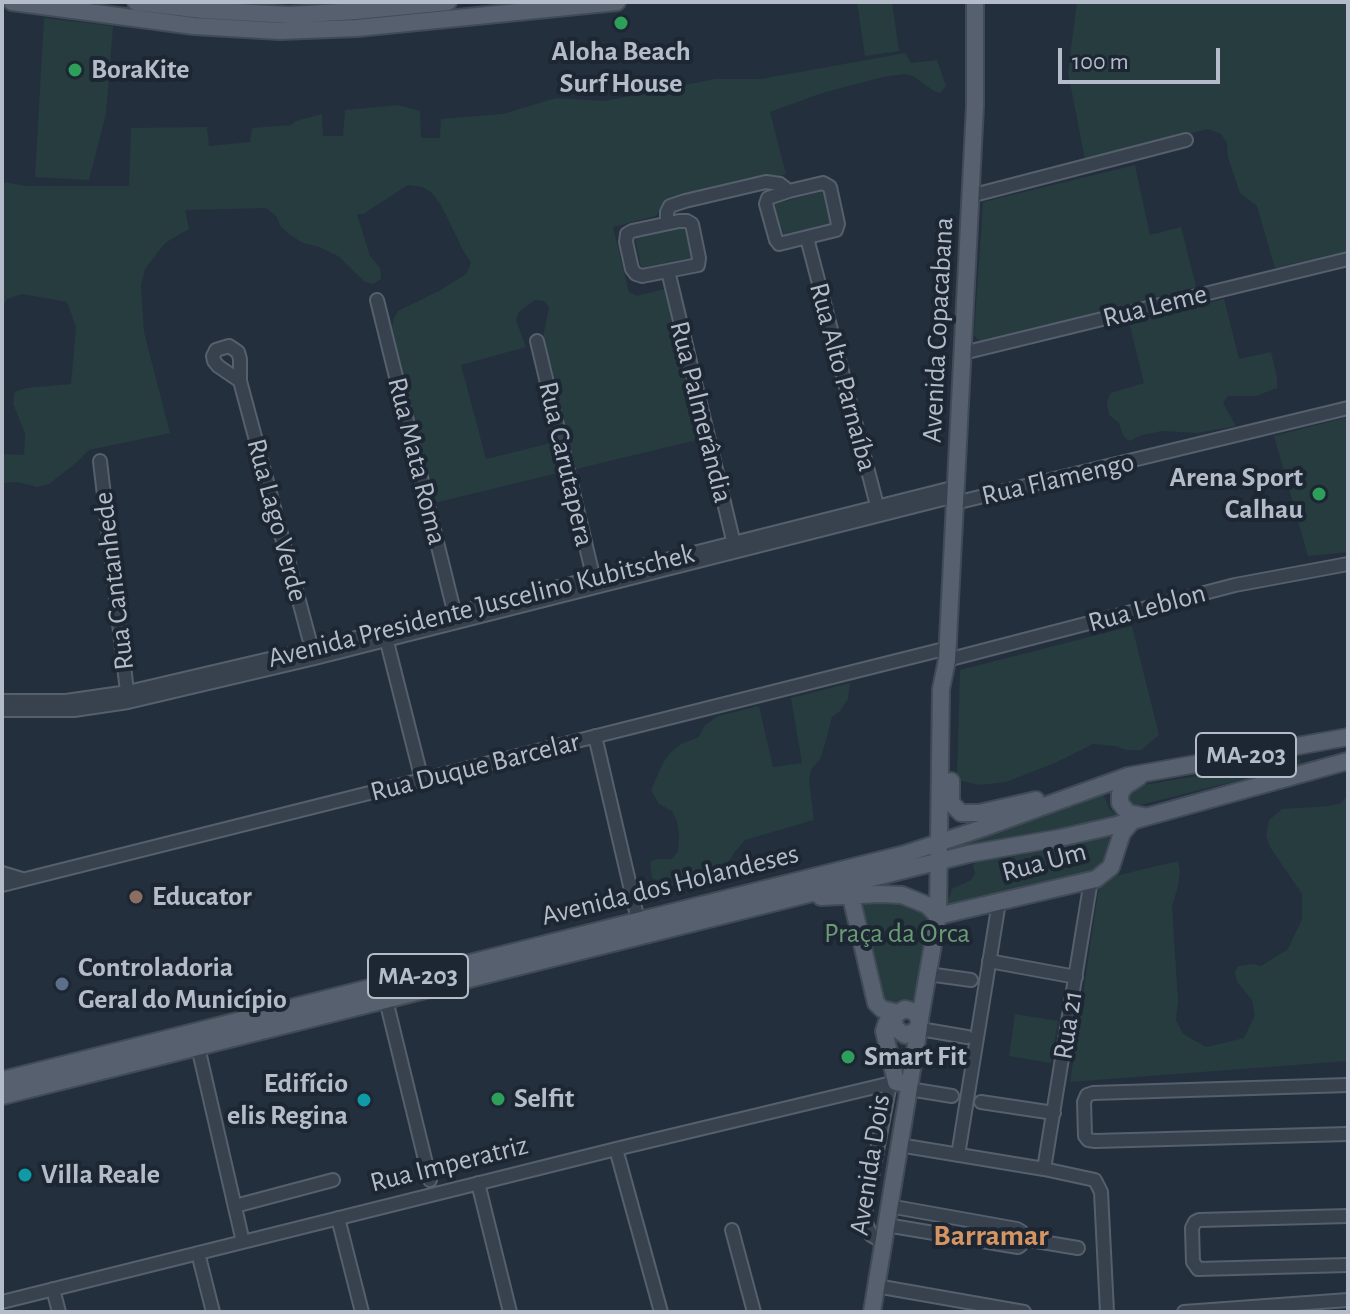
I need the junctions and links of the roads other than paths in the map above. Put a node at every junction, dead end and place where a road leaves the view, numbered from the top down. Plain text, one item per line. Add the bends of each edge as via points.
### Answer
1 (12, 2) edge
2 (136, 2) edge
3 (448, 2) edge
4 (617, 2) edge
5 (975, 2) edge
6 (1186, 140) dead end
7 (789, 191) junction
8 (970, 196) junction
9 (667, 223) junction
10 (807, 238) junction
11 (1348, 259) edge
12 (668, 271) junction
13 (377, 300) dead end
14 (537, 341) dead end
15 (963, 353) junction
16 (240, 381) dead end
17 (1348, 408) edge
18 (100, 461) dead end
19 (955, 496) junction
20 (878, 511) junction
21 (734, 547) junction
22 (1348, 564) edge
23 (594, 583) junction
24 (455, 618) junction
25 (386, 636) junction
26 (313, 654) junction
27 (947, 654) junction
28 (128, 697) junction
29 (2, 701) edge
30 (2, 710) edge
31 (595, 736) junction
32 (1348, 737) edge
33 (1348, 761) edge
34 (1348, 768) edge
35 (1151, 772) junction
36 (1296, 776) junction
37 (422, 780) junction
38 (1096, 786) junction
39 (1154, 815) junction
40 (1132, 821) junction
41 (939, 844) junction
42 (968, 854) junction
43 (938, 861) junction
44 (834, 871) junction
45 (2, 873) edge
46 (25, 879) junction
47 (1091, 880) junction
48 (2, 885) edge
49 (850, 890) junction
50 (999, 902) junction
51 (938, 916) junction
52 (638, 920) junction
53 (989, 961) junction
54 (928, 974) junction
55 (1076, 977) junction
56 (971, 980) dead end
57 (386, 1000) junction
58 (911, 1015) junction
59 (967, 1037) dead end
60 (198, 1047) junction
61 (2, 1080) edge
62 (901, 1085) junction
63 (1348, 1085) edge
64 (2, 1096) edge
65 (952, 1096) dead end
66 (981, 1102) dead end
67 (1054, 1113) junction
68 (1348, 1134) edge
69 (899, 1145) junction
70 (616, 1149) junction
71 (958, 1155) junction
72 (1044, 1169) junction
73 (333, 1180) dead end
74 (430, 1180) dead end
75 (478, 1183) junction
76 (235, 1206) junction
77 (889, 1206) junction
78 (1348, 1216) edge
79 (338, 1218) junction
80 (732, 1230) dead end
81 (885, 1234) junction
82 (1024, 1239) junction
83 (243, 1242) junction
84 (1078, 1248) dead end
85 (198, 1253) junction
86 (1348, 1265) edge
87 (876, 1286) junction
88 (53, 1289) junction
89 (1348, 1300) edge
90 (2, 1302) edge
91 (59, 1312) edge
92 (213, 1312) edge
93 (362, 1312) edge
94 (510, 1312) edge
95 (661, 1312) edge
96 (754, 1312) edge
97 (872, 1312) edge
98 (1024, 1312) edge
99 (1107, 1312) edge
100 (1184, 1312) edge

1 - 4 main road via 194,26 280,31
2 - 3 main road via 289,15
5 - 8 main road, Avenida Copacabana
6 - 8 street
7 - 9 street via 766,182 685,201 670,206
7 - 10 street via 767,201 776,240 781,244
7 - 10 street via 823,183 830,187 836,230
8 - 15 main road, Avenida Copacabana
9 - 12 street via 692,224 699,258 698,265
9 - 12 street via 626,237 636,274
10 - 20 street, Rua Alto Parnaíba
11 - 15 street, Rua Leme
12 - 21 street, Rua Palmerândia
13 - 24 street, Rua Mata Roma
14 - 23 street, Rua Carutapera
15 - 19 main road, Avenida Copacabana
16 - 26 street, Rua Lago Verde
17 - 19 street, Rua Flamengo
18 - 28 street, Rua Cantanhede
19 - 20 street, Avenida Presidente Juscelino Kubitschek
19 - 27 main road, Avenida Copacabana
20 - 21 street, Avenida Presidente Juscelino Kubitschek
21 - 23 street, Avenida Presidente Juscelino Kubitschek
22 - 27 street, Rua Leblon via 1235,585
23 - 24 street, Avenida Presidente Juscelino Kubitschek
24 - 25 street, Avenida Presidente Juscelino Kubitschek
25 - 26 street, Avenida Presidente Juscelino Kubitschek
25 - 37 street
26 - 28 street, Avenida Presidente Juscelino Kubitschek
27 - 31 street, Rua Duque Barcelar
27 - 38 main road, Avenida Copacabana via 952,689 950,798 956,810 979,813
27 - 41 main road, Avenida Copacabana via 941,689
28 - 29 street, Avenida Presidente Juscelino Kubitschek
28 - 30 street, Avenida Presidente Juscelino Kubitschek via 74,710
31 - 37 street, Rua Duque Barcelar
31 - 52 street
32 - 35 main road, Avenida dos Holandeses / MA-203
33 - 36 main road, MA-203
34 - 36 street
35 - 38 main road, Avenida dos Holandeses / MA-203
35 - 39 main road via 1128,783 1120,798 1128,813
36 - 39 main road, MA-203
37 - 46 street, Rua Duque Barcelar
38 - 41 main road, Avenida dos Holandeses / MA-203
39 - 40 main road, MA-203
40 - 42 main road, MA-203
40 - 47 main road, Rua Um via 1119,838 1111,867
41 - 42 main road
41 - 43 main road, Avenida Copacabana
41 - 44 main road, Avenida dos Holandeses / MA-203
42 - 43 main road, MA-203
43 - 49 main road, MA-203
43 - 51 main road, Avenida Dois
44 - 49 main road
44 - 52 main road, Avenida dos Holandeses / MA-203
45 - 46 street
46 - 48 street, Rua Duque Barcelar
47 - 50 main road, Rua Um
47 - 55 street, Rua 21
49 - 51 main road via 902,895
49 - 57 main road, Avenida dos Holandeses / MA-203 via 795,897
49 - 58 main road via 876,1003
50 - 51 main road, Rua Um
50 - 53 street
51 - 54 main road, Avenida Dois
52 - 61 main road, Avenida dos Holandeses / MA-203
53 - 55 street
53 - 71 street
54 - 56 street
54 - 58 main road, Avenida Dois
55 - 67 street, Rua 21
57 - 60 main road, Avenida dos Holandeses / MA-203
57 - 74 street
58 - 59 street via 926,1030
58 - 62 main road, Avenida Dois
58 - 62 main road via 887,1022 884,1034
60 - 64 main road, Avenida dos Holandeses / MA-203
60 - 76 street
62 - 65 street
62 - 69 main road, Avenida Dois
62 - 70 street, Rua Imperatriz
62 - 81 street via 866,1207 871,1235
63 - 68 street via 1093,1093 1084,1102 1085,1136 1095,1141
66 - 67 street
67 - 72 street, Rua 21
69 - 71 street
69 - 77 main road, Avenida Dois
70 - 75 street, Rua Imperatriz
70 - 95 street
71 - 72 street
72 - 99 street via 1086,1177 1099,1185
73 - 76 street
75 - 79 street, Rua Imperatriz
75 - 94 street
76 - 83 street
77 - 81 main road, Avenida Dois
77 - 82 street via 1017,1229
78 - 86 street via 1199,1220 1192,1228 1198,1269
79 - 83 street, Rua Imperatriz
79 - 93 street
80 - 96 street
81 - 82 street via 1018,1247
81 - 87 main road, Avenida Dois
82 - 84 street
83 - 85 street, Rua Imperatriz
85 - 88 street, Rua Imperatriz
85 - 92 street
87 - 97 main road, Avenida Dois
87 - 98 street
88 - 90 street, Rua Imperatriz
88 - 91 street
89 - 100 street

